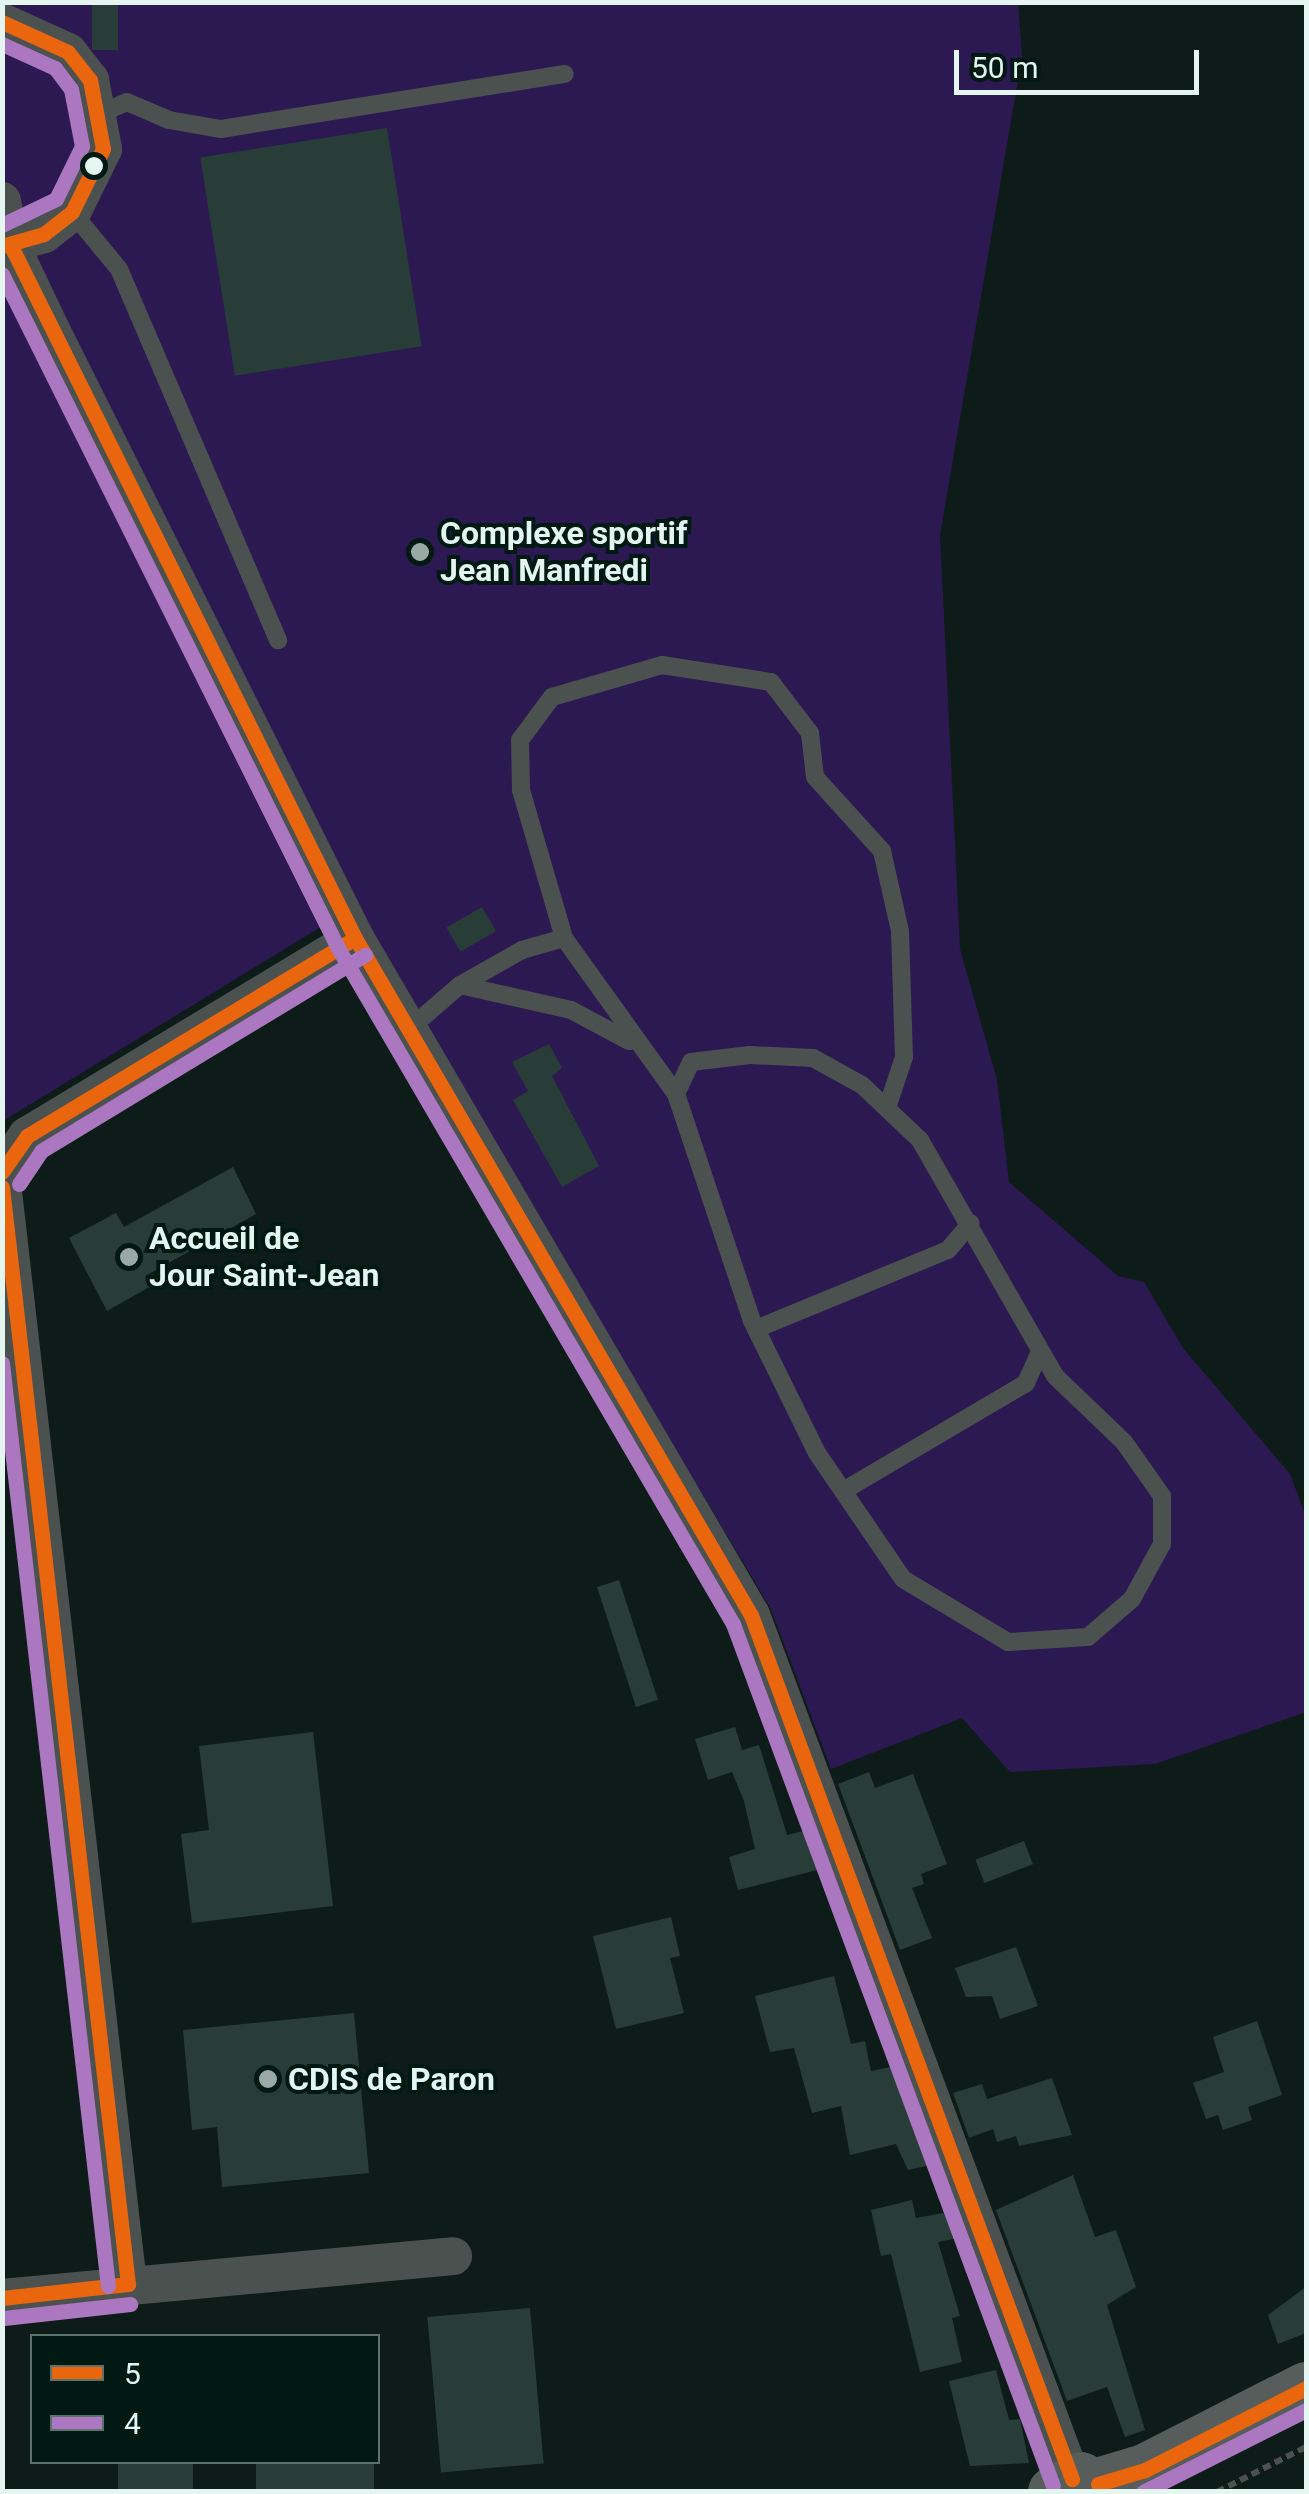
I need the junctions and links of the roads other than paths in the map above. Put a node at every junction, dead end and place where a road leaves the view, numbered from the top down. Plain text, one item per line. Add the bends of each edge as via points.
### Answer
1 (2, 22) edge
2 (565, 74) dead end
3 (102, 114) junction
4 (2, 201) edge
5 (72, 212) junction
6 (7, 246) edge
7 (278, 640) dead end
8 (355, 938) junction
9 (564, 938) junction
10 (460, 986) junction
11 (409, 1029) junction
12 (639, 1046) junction
13 (676, 1094) junction
14 (887, 1108) junction
15 (2, 1173) edge
16 (4, 1208) edge
17 (971, 1223) junction
18 (756, 1330) junction
19 (1040, 1352) junction
20 (843, 1492) junction
21 (454, 2256) dead end
22 (128, 2284) junction
23 (2, 2298) edge
24 (1306, 2388) edge
25 (1306, 2424) edge
26 (1082, 2487) edge
27 (1171, 2492) edge

1 - 3 street via 68,52
2 - 3 lane via 221,129 168,120 127,102
3 - 5 street via 103,149
4 - 6 street
5 - 6 street
5 - 7 lane via 118,269
6 - 8 street
8 - 11 street
8 - 15 street via 27,1136
9 - 10 lane via 522,950
9 - 12 lane
9 - 14 lane via 522,790 520,740 552,697 662,665 771,682 810,733 814,777 882,851 900,931 904,1057
10 - 11 lane
10 - 12 lane via 571,1010
11 - 26 street via 751,1614
12 - 13 lane
13 - 14 lane via 691,1062 813,1058
13 - 18 lane
14 - 17 lane via 920,1140
16 - 22 street
17 - 18 lane via 948,1250
17 - 19 lane
18 - 20 lane
19 - 20 lane via 1026,1383
19 - 20 lane via 1162,1496 1162,1544 1132,1599 1088,1637 1008,1642 903,1580
21 - 22 street
22 - 23 street
24 - 26 main road via 1145,2470
25 - 27 main road

